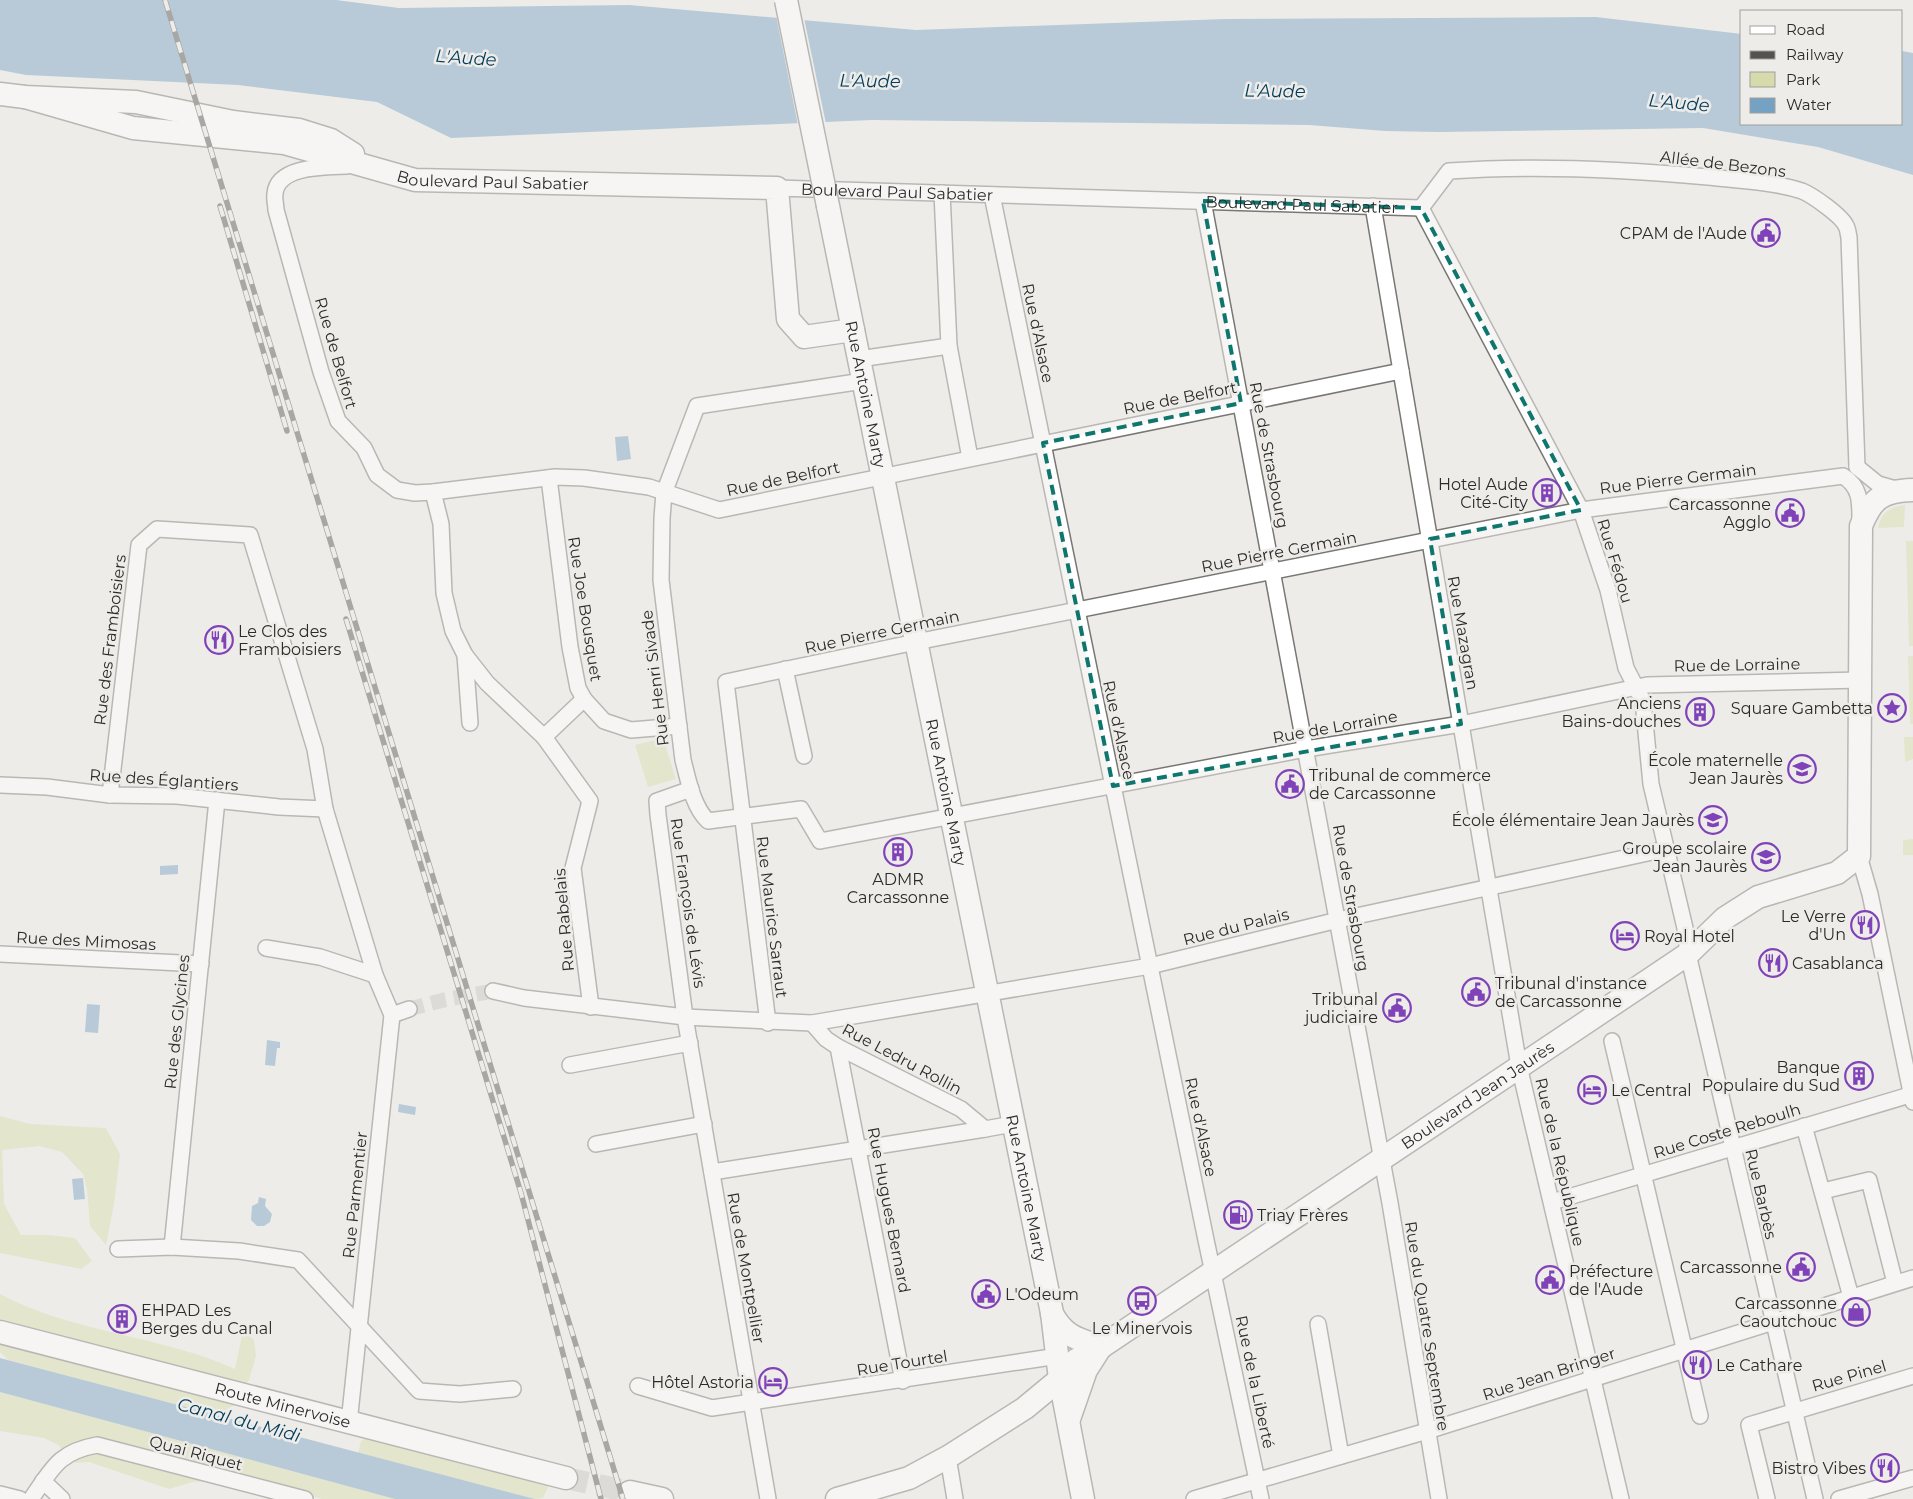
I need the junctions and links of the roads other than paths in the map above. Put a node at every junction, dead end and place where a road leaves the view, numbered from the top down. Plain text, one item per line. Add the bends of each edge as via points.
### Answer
1 (786, 0) edge
2 (0, 94) edge
3 (375, 168) junction
4 (777, 188) junction
5 (942, 193) junction
6 (992, 195) junction
7 (1203, 201) junction
8 (1372, 206) junction
9 (1421, 208) junction
10 (853, 330) junction
11 (949, 346) junction
12 (859, 359) junction
13 (1401, 372) junction
14 (863, 381) junction
15 (1241, 403) junction
16 (1043, 443) junction
17 (970, 458) junction
18 (1857, 467) junction
19 (882, 475) junction
20 (1843, 476) junction
21 (549, 478) junction
22 (1909, 486) edge
23 (433, 492) junction
24 (664, 493) junction
25 (1581, 510) junction
26 (1861, 526) junction
27 (250, 535) joint
28 (1430, 539) junction
29 (1273, 571) junction
30 (1077, 611) junction
31 (916, 642) junction
32 (465, 655) junction
33 (785, 669) junction
34 (1860, 680) junction
35 (726, 682) joint
36 (1637, 688) junction
37 (584, 700) junction
38 (470, 723) dead end
39 (1461, 724) junction
40 (679, 726) junction
41 (544, 737) junction
42 (1306, 749) junction
43 (804, 756) dead end
44 (0, 785) edge
45 (1113, 786) junction
46 (691, 789) junction
47 (110, 796) junction
48 (216, 800) junction
49 (325, 809) junction
50 (951, 816) junction
51 (741, 817) junction
52 (820, 841) joint
53 (1666, 849) junction
54 (1859, 856) junction
55 (1489, 889) junction
56 (1338, 920) junction
57 (266, 948) dead end
58 (0, 954) edge
59 (1688, 954) junction
60 (201, 964) junction
61 (1150, 966) junction
62 (375, 975) junction
63 (494, 991) tunnel mouth
64 (987, 992) junction
65 (591, 1007) junction
66 (409, 1010) tunnel mouth
67 (392, 1015) junction
68 (685, 1017) junction
69 (768, 1022) junction
70 (812, 1023) junction
71 (1612, 1041) dead end
72 (690, 1043) junction
73 (838, 1047) junction
74 (570, 1065) dead end
75 (1520, 1066) junction
76 (1912, 1097) edge
77 (704, 1124) junction
78 (1014, 1124) junction
79 (1804, 1126) junction
80 (985, 1129) junction
81 (596, 1144) dead end
82 (859, 1148) junction
83 (1733, 1148) junction
84 (1380, 1158) junction
85 (712, 1172) junction
86 (1644, 1174) junction
87 (1823, 1191) junction
88 (1552, 1202) junction
89 (172, 1247) junction
90 (118, 1249) dead end
91 (1213, 1272) junction
92 (1913, 1278) edge
93 (1895, 1283) junction
94 (1851, 1297) junction
95 (1052, 1313) junction
96 (1774, 1321) junction
97 (1318, 1324) dead end
98 (359, 1326) junction
99 (0, 1332) edge
100 (1101, 1347) junction
101 (1685, 1349) junction
102 (1058, 1356) junction
103 (1913, 1376) edge
104 (1593, 1378) junction
105 (1060, 1379) junction
106 (903, 1381) junction
107 (638, 1386) dead end
108 (513, 1390) dead end
109 (752, 1403) junction
110 (1026, 1408) junction
111 (1794, 1410) junction
112 (1700, 1416) dead end
113 (348, 1423) junction
114 (1068, 1425) junction
115 (1427, 1431) junction
116 (1341, 1456) junction
117 (948, 1457) junction
118 (566, 1478) tunnel mouth
119 (1913, 1478) edge
120 (1258, 1480) junction
121 (43, 1481) junction
122 (630, 1492) tunnel mouth
123 (0, 1494) edge
124 (20, 1499) edge
125 (31, 1499) edge
126 (62, 1499) edge
127 (305, 1499) edge
128 (662, 1499) edge
129 (768, 1499) edge
130 (837, 1499) edge
131 (955, 1499) edge
132 (1083, 1499) edge
133 (1194, 1499) edge
134 (1261, 1499) edge
135 (1439, 1499) edge
136 (1621, 1499) edge
137 (1767, 1499) edge
138 (1815, 1499) edge
139 (1839, 1499) edge

1 - 10 main road, Rue Antoine Marty, bridge
2 - 3 main road, Boulevard Paul Sabatier via 26,97 133,128 284,143
3 - 4 main road, Boulevard Paul Sabatier via 414,180
3 - 23 street, Rue de Belfort via 317,167 292,173 281,180 275,192 276,210 338,421 364,448 377,475 397,490
4 - 5 street, Boulevard Paul Sabatier
4 - 10 main road via 788,319 804,336
5 - 6 street, Boulevard Paul Sabatier
5 - 11 street
6 - 7 street, Boulevard Paul Sabatier
6 - 16 street, Rue d'Alsace
7 - 8 street, Boulevard Paul Sabatier
7 - 15 street, Rue de Strasbourg
8 - 9 street, Boulevard Paul Sabatier
8 - 13 street, Rue Mazagran
9 - 18 street, Allée de Bezons via 1449,171 1482,169 1668,174 1747,181 1802,192 1834,212 1846,225 1849,237
9 - 25 street, Rue Fédou
10 - 12 main road, Rue Antoine Marty
11 - 12 street
11 - 17 street
12 - 14 main road, Rue Antoine Marty
13 - 15 street, Rue de Belfort
13 - 28 street, Rue Mazagran
14 - 19 main road, Rue Antoine Marty
14 - 24 street, Rue Henri Sivade via 697,406
15 - 16 street, Rue de Belfort
15 - 29 street, Rue de Strasbourg
16 - 17 street, Rue de Belfort
16 - 30 street, Rue d'Alsace
17 - 19 street, Rue de Belfort
18 - 20 street, Rue Pierre Germain
18 - 22 street via 1878,484
19 - 24 street, Rue de Belfort via 719,510
19 - 31 main road, Rue Antoine Marty
20 - 25 street, Rue Pierre Germain
20 - 26 street via 1852,481 1859,493
21 - 23 street, Rue de Belfort
21 - 24 street, Rue de Belfort via 584,478 649,487
21 - 37 street, Rue Joe Bousquet via 570,647 578,688
22 - 26 main road via 1878,497 1867,509
23 - 32 street via 440,524 444,593 453,631
24 - 40 street, Rue Henri Sivade via 661,580
25 - 28 street, Rue Pierre Germain
25 - 36 street, Rue Fédou via 1608,590 1626,668
26 - 34 main road
27 - 47 street, Rue des Framboisiers via 157,529 139,545
27 - 49 street, Rue Parmentier via 315,749
28 - 29 street, Rue Pierre Germain
28 - 39 street, Rue Mazagran
29 - 30 street, Rue Pierre Germain
29 - 42 street, Rue de Strasbourg
30 - 31 street, Rue Pierre Germain
30 - 45 street, Rue d'Alsace
31 - 33 street, Rue Pierre Germain
31 - 50 main road, Rue Antoine Marty
32 - 38 street
32 - 41 street via 487,683
33 - 35 street, Rue Pierre Germain
33 - 43 street
34 - 36 street, Rue de Lorraine via 1647,685
34 - 54 main road
35 - 51 street, Rue Maurice Sarraut
36 - 39 street, Rue de Lorraine
36 - 53 street, Rue Fédou via 1643,701 1651,784
37 - 40 street, Rue Joe Bousquet via 604,721 632,730
37 - 41 street
39 - 42 street, Rue de Lorraine
39 - 55 street, Rue Mazagran
40 - 46 street, Rue Henri Sivade
41 - 65 street, Rue Rabelais via 590,801 574,868
42 - 45 street, Rue de Lorraine
42 - 56 street, Rue de Strasbourg
44 - 47 street, Rue des Églantiers via 47,787
45 - 50 street, Rue de Lorraine
45 - 61 street, Rue d'Alsace
46 - 51 street, Rue Henri Sivade via 708,820
46 - 68 street, Rue François de Lévis via 657,800
47 - 48 street, Rue des Églantiers via 178,796
48 - 49 street, Rue des Églantiers
48 - 60 street, Rue des Glycines
49 - 62 street, Rue Parmentier
50 - 52 street, Rue de Lorraine
50 - 64 main road, Rue Antoine Marty
51 - 52 street, Rue Maurice Sarraut via 801,810
51 - 69 street, Rue Maurice Sarraut
53 - 55 street, Rue du Palais
53 - 59 street, Rue Fédou
54 - 59 main road, Boulevard Jean Jaurès via 1837,873 1758,897 1725,918
54 - 76 street via 1870,894
55 - 56 street, Rue du Palais
55 - 75 street, Rue Mazagran
56 - 61 street, Rue du Palais
56 - 84 street, Rue de Strasbourg
57 - 62 street via 320,957
58 - 60 street, Rue des Mimosas
59 - 75 main road, Boulevard Jean Jaurès
59 - 83 street, Rue Barbès
60 - 89 street, Rue des Glycines
61 - 64 street, Rue du Palais
61 - 91 street, Rue d'Alsace
62 - 67 street, Rue Parmentier
63 - 65 street
64 - 70 street, Rue du Palais
64 - 78 main road, Rue Antoine Marty
65 - 68 street
66 - 67 street
67 - 98 street, Rue Parmentier
68 - 69 street
68 - 72 street, Rue de Montpellier
69 - 70 street
70 - 73 street, Rue Ledru Rollin
71 - 86 street
72 - 74 street
72 - 77 street, Rue de Montpellier
73 - 80 street, Rue Ledru Rollin via 961,1109
73 - 82 street, Rue Hugues Bernard
75 - 84 main road, Boulevard Jean Jaurès
75 - 88 street, Rue de la République
76 - 79 street, Rue Coste Reboulh
77 - 81 street
77 - 85 street, Rue de Montpellier
78 - 80 street
78 - 95 main road, Rue Antoine Marty
79 - 83 street, Rue Coste Reboulh
79 - 87 street
80 - 82 street
82 - 85 street
82 - 106 street, Rue Hugues Bernard
83 - 86 street, Rue Coste Reboulh
83 - 96 street, Rue Barbès
84 - 91 main road, Boulevard Jean Jaurès
84 - 115 street, Rue du Quatre Septembre
85 - 109 street, Rue de Montpellier
86 - 88 street, Rue Coste Reboulh
86 - 101 street
87 - 93 street via 1869,1180
87 - 94 street
88 - 104 street, Rue de la République
89 - 90 street
89 - 98 street via 239,1251 298,1260
91 - 100 main road, Boulevard Jean Jaurès
91 - 120 street, Rue de la Liberté
92 - 93 street, Rue Jean Bringer
93 - 94 street, Rue Jean Bringer
94 - 96 street, Rue Jean Bringer
95 - 100 main road via 1060,1328 1078,1340
95 - 102 main road, Rue Antoine Marty
96 - 101 street, Rue Jean Bringer
96 - 111 street, Rue Barbès
97 - 116 street
98 - 108 street via 419,1391 460,1394
98 - 113 street, Rue Parmentier
99 - 113 main road, Route Minervoise
100 - 105 main road, Boulevard Jean Jaurès via 1076,1360
100 - 114 main road, Boulevard Jean Jaurès via 1086,1370
101 - 104 street, Rue Jean Bringer
101 - 112 street
102 - 105 main road, Rue Antoine Marty
102 - 106 street, Rue Tourtel
103 - 111 street, Rue Pinel
104 - 115 street, Rue Jean Bringer
104 - 136 street, Rue de la République
105 - 110 main road
105 - 114 main road, Rue Antoine Marty
106 - 109 street, Rue Tourtel
107 - 109 street, Rue Tourtel via 712,1408
109 - 129 street, Rue de Montpellier
110 - 114 main road via 1047,1412
110 - 117 main road
111 - 137 street, Rue Pinel via 1748,1425
111 - 138 street, Rue Barbès
113 - 118 main road, Route Minervoise
114 - 132 main road, Rue Antoine Marty
115 - 116 street, Rue Jean Bringer
115 - 135 street, Rue du Quatre Septembre
116 - 120 street, Rue Jean Bringer
117 - 130 main road via 909,1478
117 - 131 street
119 - 139 street
120 - 133 street, Rue Jean Bringer
120 - 134 street, Rue de la Liberté
121 - 125 street
121 - 126 street
121 - 127 street, Quai Riquet via 59,1460 79,1448 96,1445
122 - 128 main road
123 - 124 street

